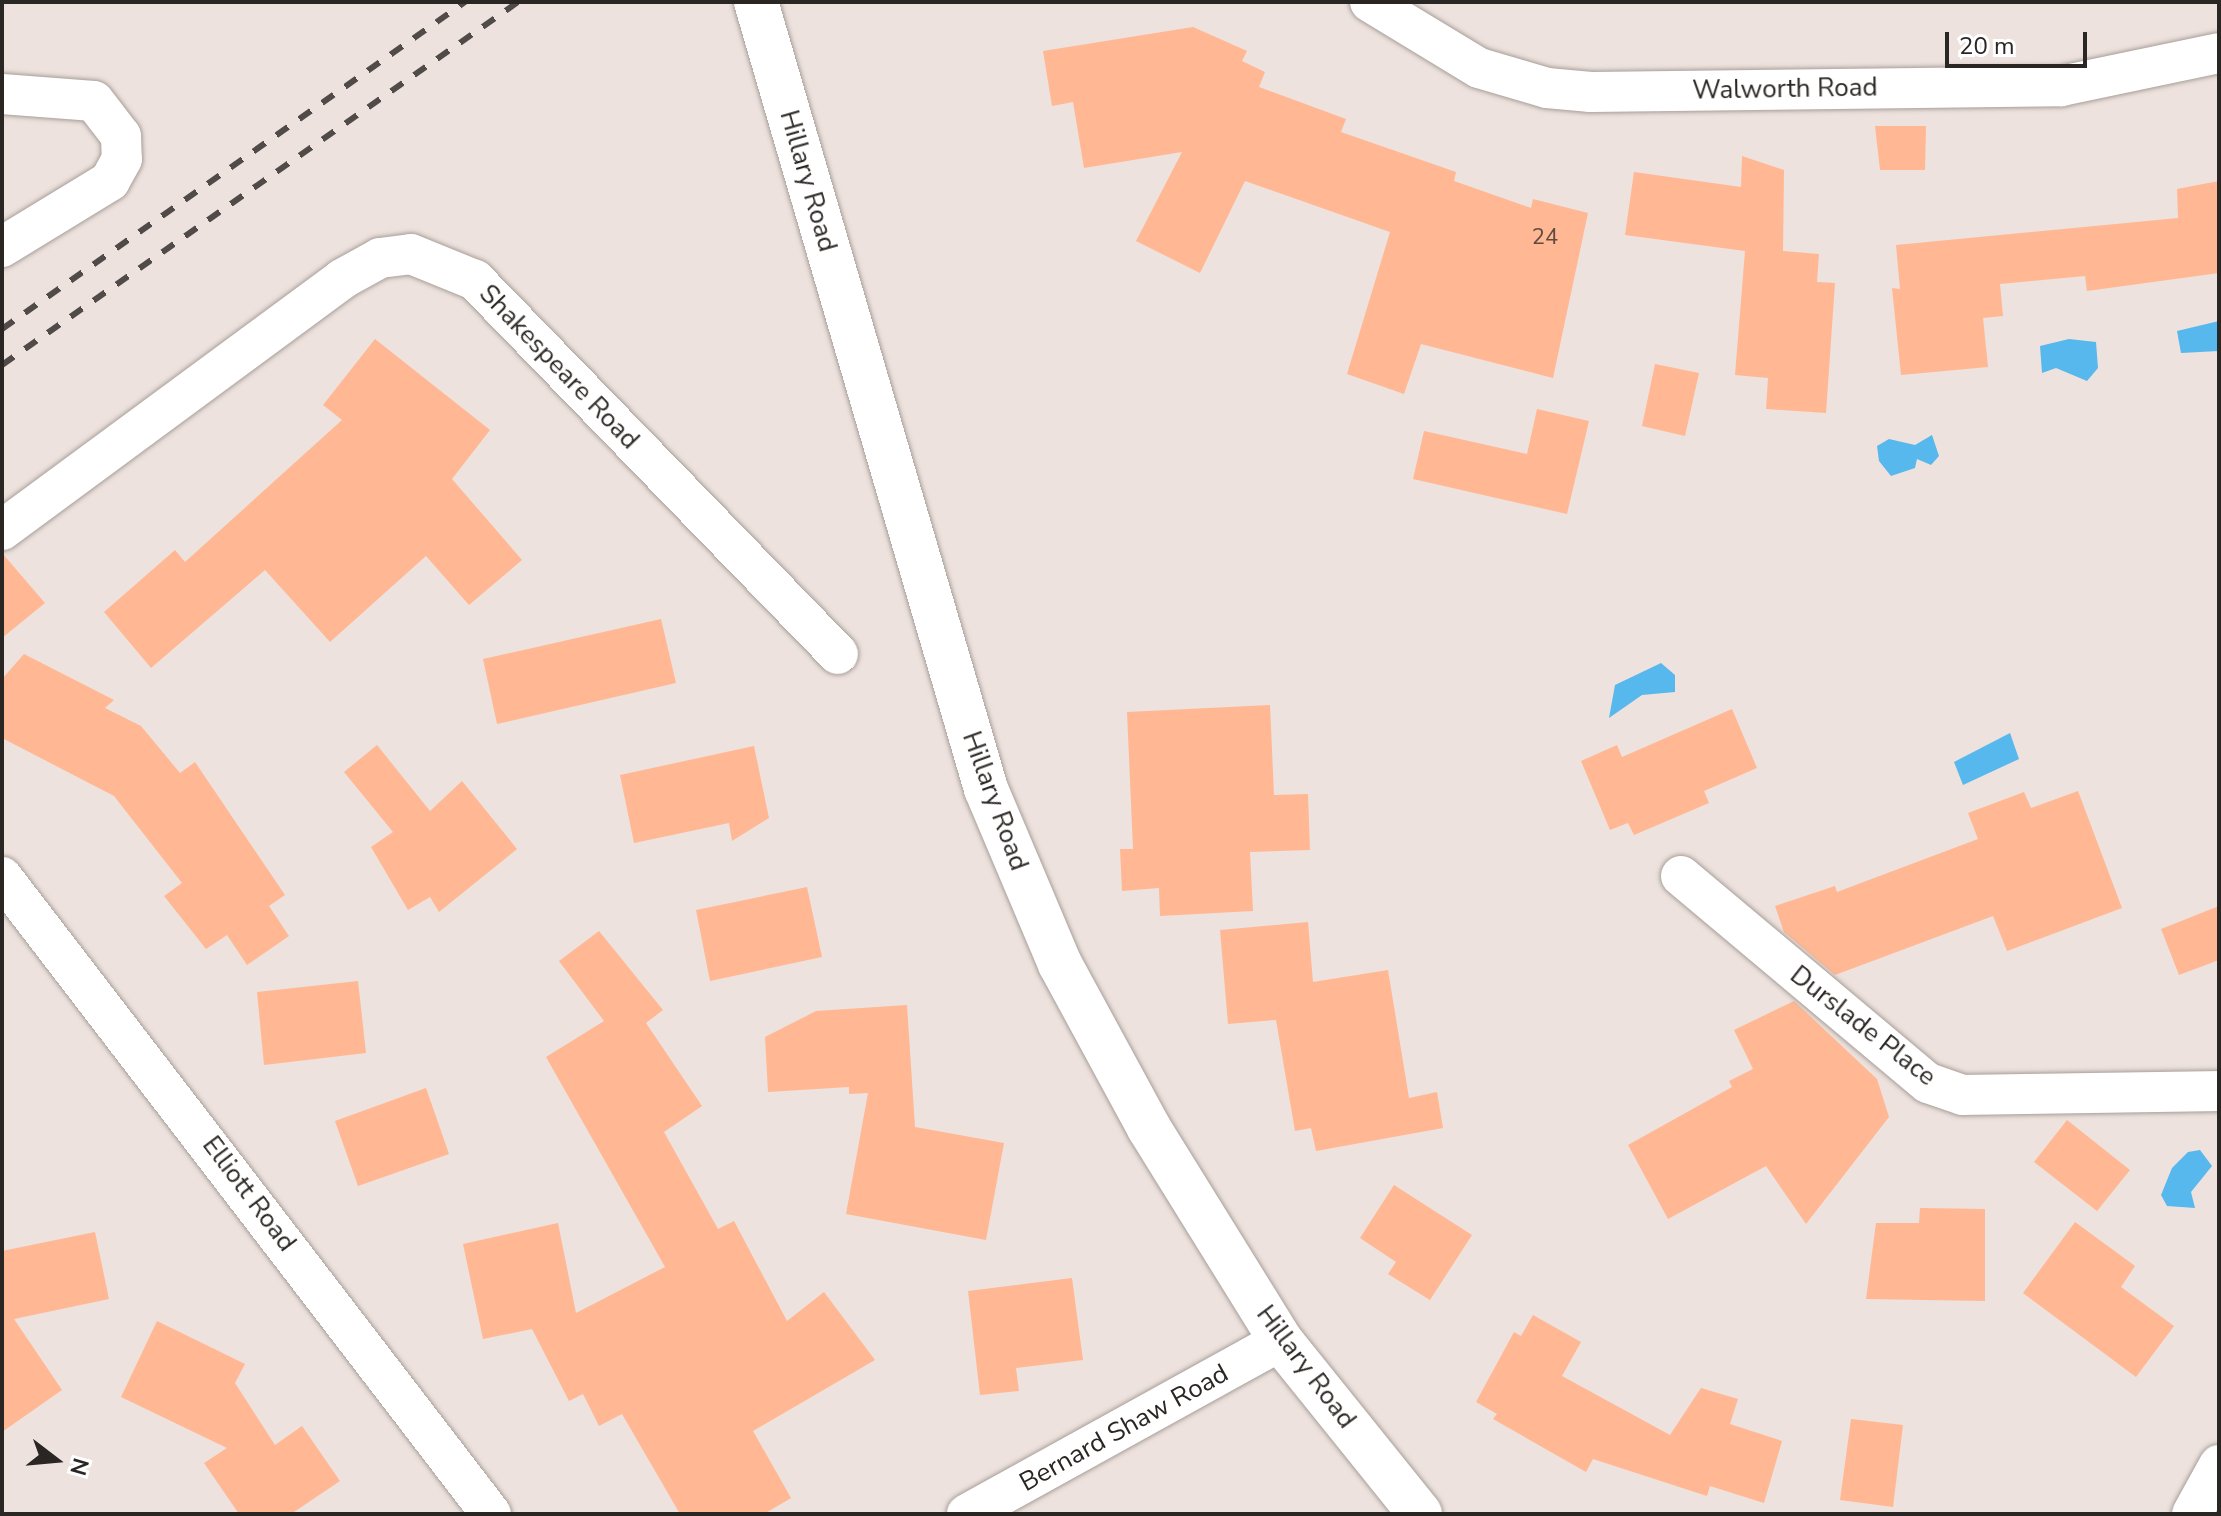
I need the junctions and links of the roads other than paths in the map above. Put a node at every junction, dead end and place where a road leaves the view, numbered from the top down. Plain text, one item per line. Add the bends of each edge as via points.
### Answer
1 (756, 2) edge
2 (1370, 2) edge
3 (2219, 53) edge
4 (2, 94) edge
5 (2, 247) edge
6 (2, 530) edge
7 (838, 654) dead end
8 (1681, 876) dead end
9 (2, 877) edge
10 (2219, 1091) edge
11 (1281, 1341) junction
12 (2219, 1465) edge
13 (491, 1514) edge
14 (967, 1514) edge
15 (1420, 1514) edge
16 (2192, 1514) edge

1 - 11 street, Hillary Road via 986,789 1060,964 1149,1128
2 - 3 street, Walworth Road via 1479,68 1547,88 1591,92 2061,86
4 - 5 street via 94,101 121,136 122,159 110,181
6 - 7 street, Shakespeare Road via 342,279 380,258 411,254 475,280
8 - 10 street, Durslade Place via 1928,1083 1963,1095
9 - 13 street, Elliott Road
11 - 14 street, Bernard Shaw Road
11 - 15 street, Hillary Road
12 - 16 street

